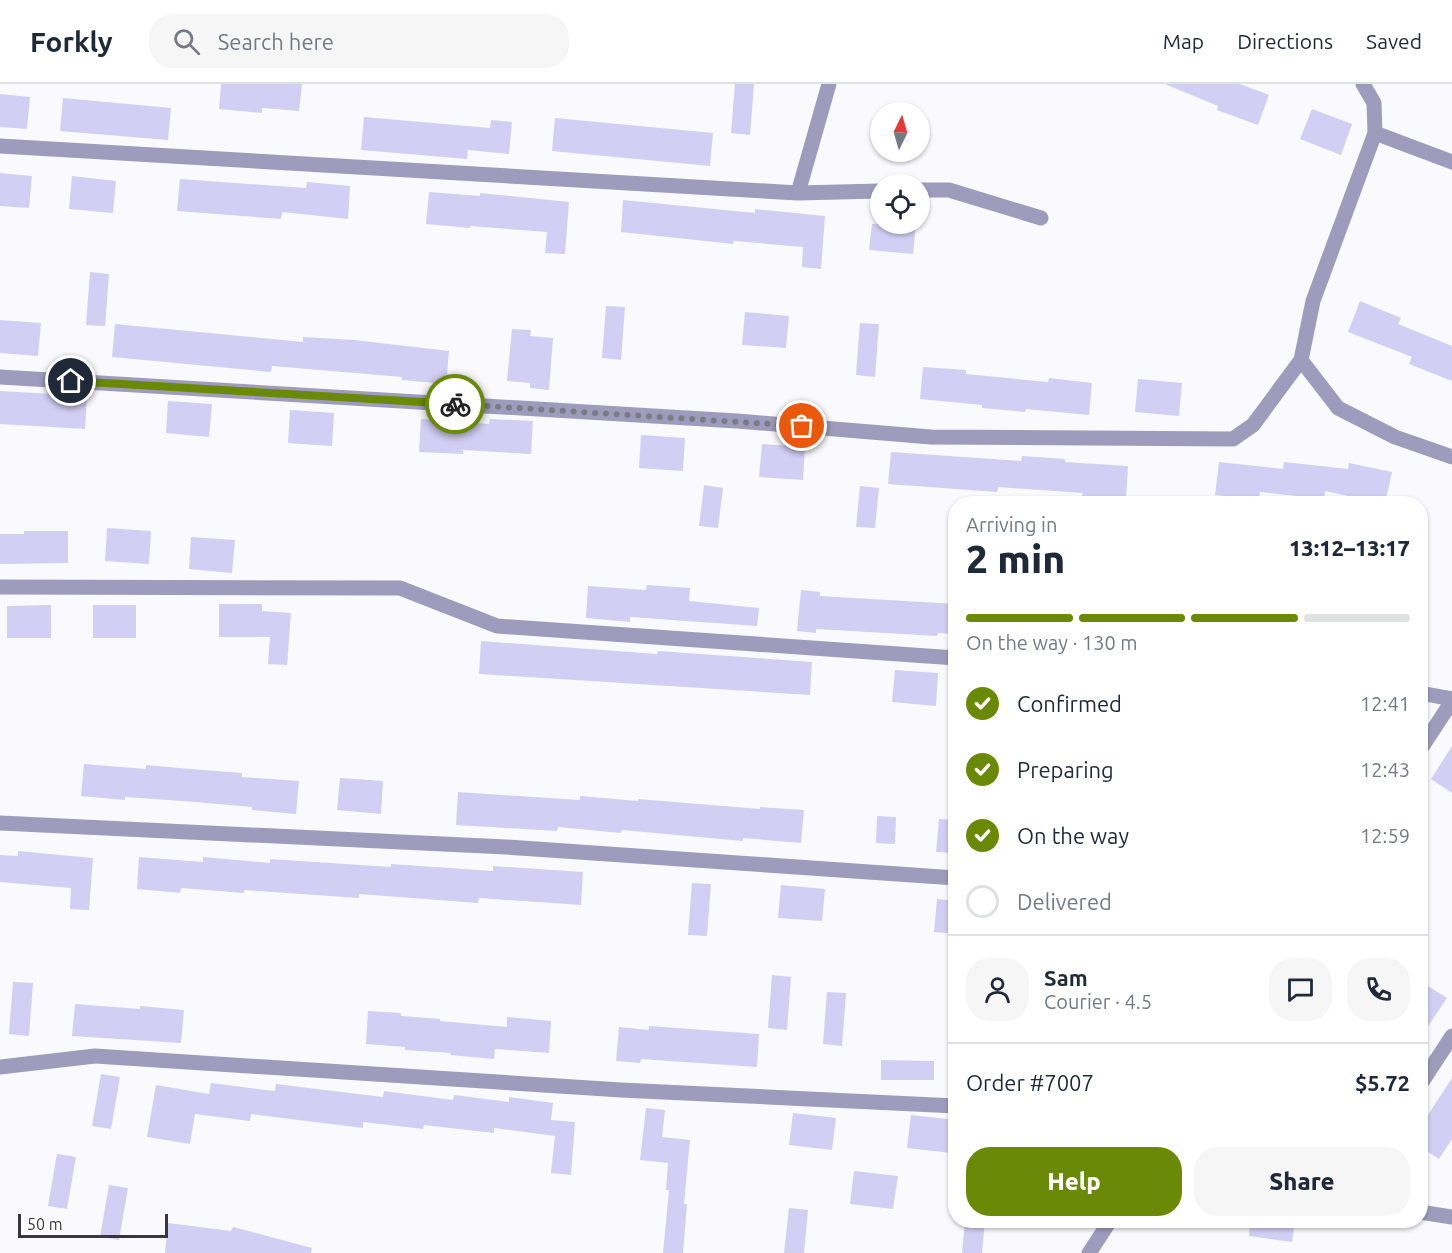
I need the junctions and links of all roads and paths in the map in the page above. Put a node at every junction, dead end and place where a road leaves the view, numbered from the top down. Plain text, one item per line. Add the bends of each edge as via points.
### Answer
1 (829, 84) edge
2 (1363, 84) edge
3 (1375, 133) junction
4 (0, 146) edge
5 (1452, 162) edge
6 (930, 190) edge
7 (870, 191) edge
8 (798, 193) junction
9 (1041, 218) dead end
10 (1301, 360) junction
11 (0, 377) edge
12 (1452, 457) edge
13 (0, 587) edge
14 (948, 657) edge
15 (1428, 695) edge
16 (1452, 700) edge
17 (1428, 738) edge
18 (0, 823) edge
19 (948, 877) edge
20 (1452, 1036) edge
21 (0, 1067) edge
22 (1428, 1073) edge
23 (948, 1106) edge
24 (1428, 1213) edge
25 (1452, 1217) edge
26 (1105, 1228) edge
27 (1089, 1253) edge

1 - 8 street
2 - 3 street via 1374,103
3 - 5 street
3 - 10 street via 1313,301
4 - 8 street
6 - 9 street via 949,190
7 - 8 street
10 - 11 street via 1253,425 1233,439 931,436
10 - 12 street via 1338,408 1395,437
13 - 14 street via 400,588 496,626
15 - 16 street
16 - 17 street
18 - 19 street via 506,847
20 - 22 street
21 - 23 street via 95,1056 621,1090
24 - 25 street
26 - 27 street

